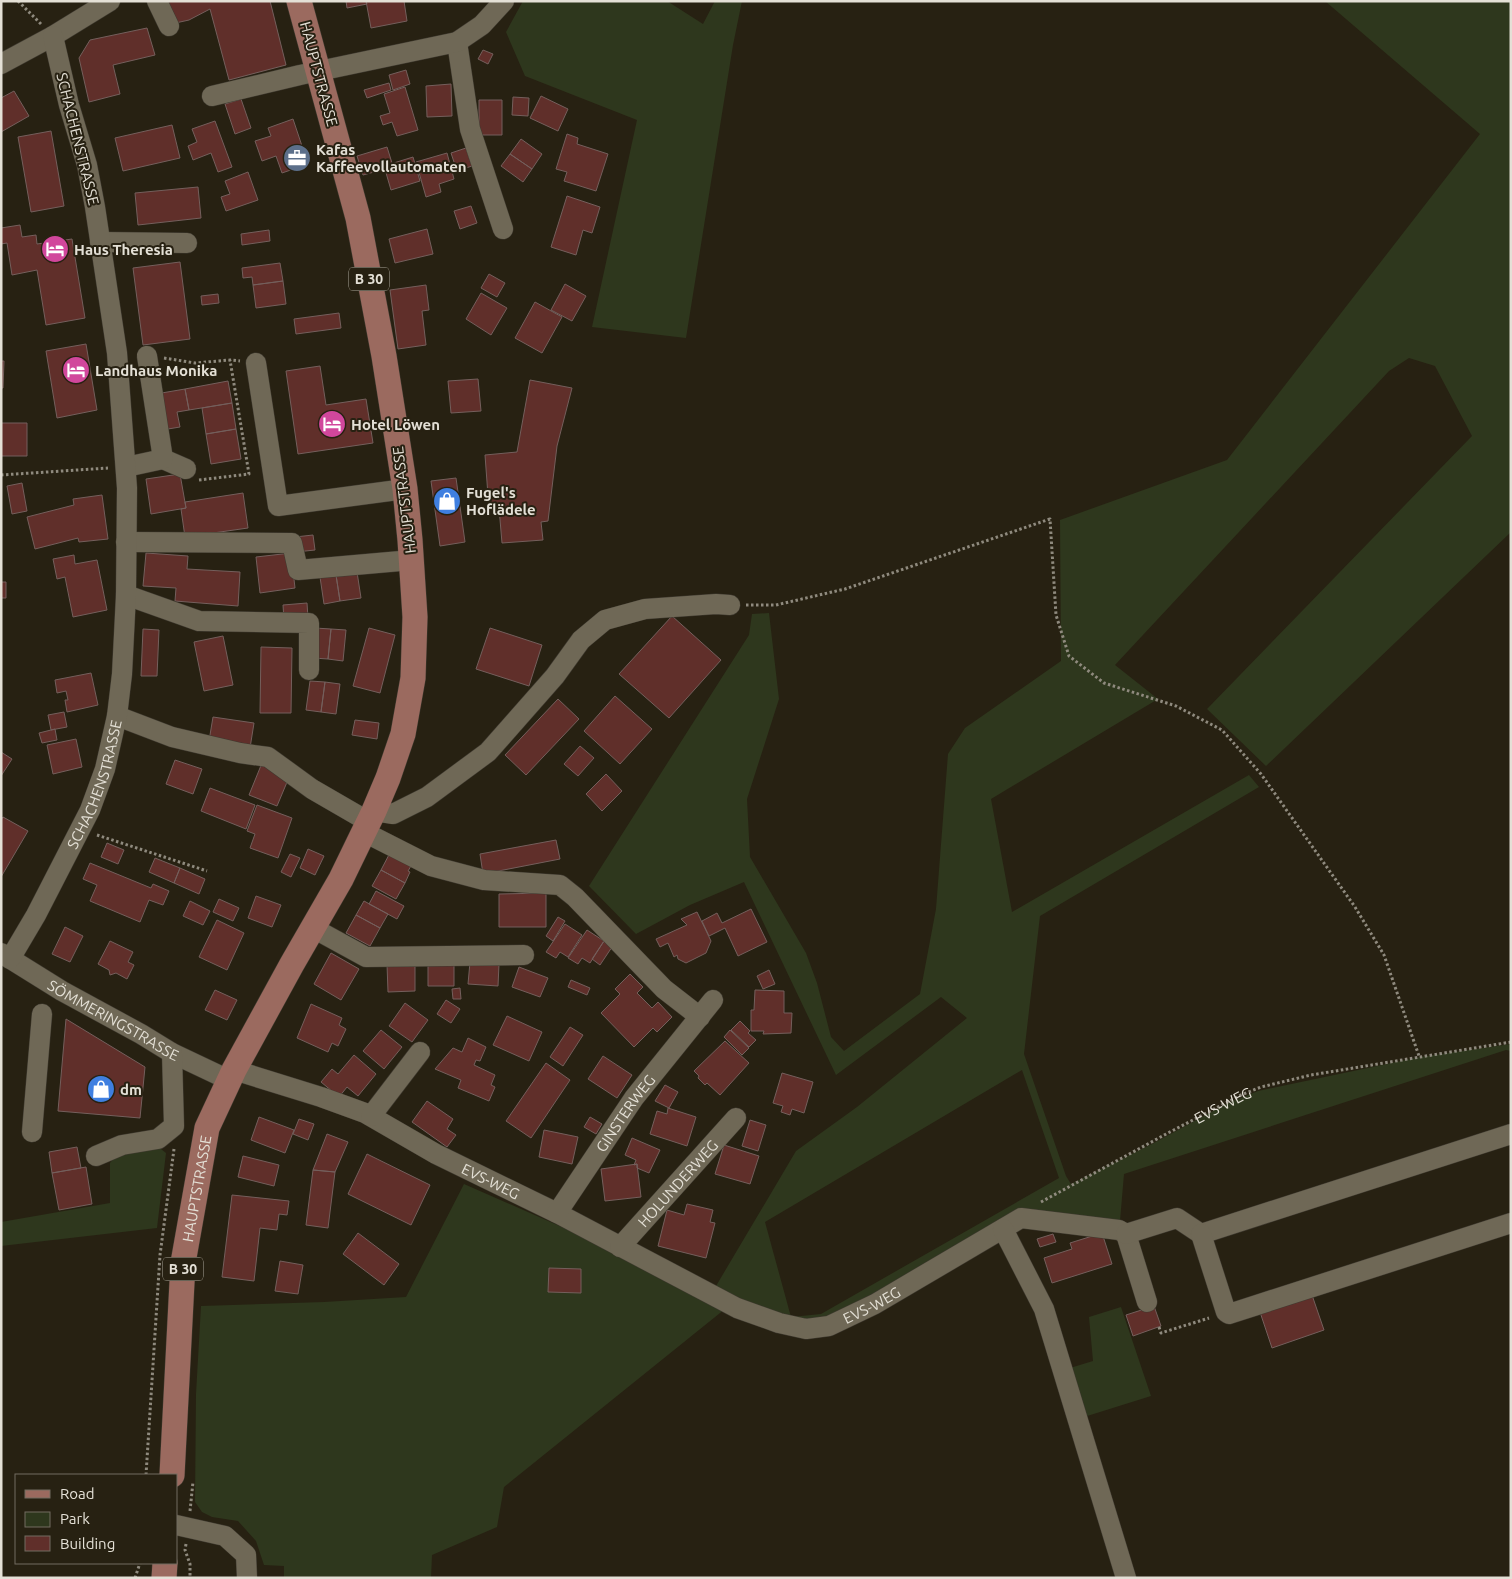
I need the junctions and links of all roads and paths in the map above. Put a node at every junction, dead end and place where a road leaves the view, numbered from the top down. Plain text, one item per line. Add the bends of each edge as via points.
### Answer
1 (18, 1) edge
2 (110, 1) edge
3 (157, 1) edge
4 (300, 1) edge
5 (504, 1) edge
6 (169, 26) dead end
7 (53, 36) junction
8 (457, 42) junction
9 (1, 64) edge
10 (318, 72) junction
11 (212, 96) dead end
12 (503, 229) dead end
13 (100, 242) junction
14 (187, 243) dead end
15 (147, 356) joint
16 (230, 360) junction
17 (256, 363) joint
18 (164, 459) junction
19 (126, 467) junction
20 (186, 469) joint
21 (1, 475) edge
22 (405, 489) junction
23 (126, 542) junction
24 (412, 560) junction
25 (126, 595) junction
26 (730, 605) joint
27 (309, 670) dead end
28 (117, 716) junction
29 (369, 822) junction
30 (80, 830) junction
31 (207, 871) dead end
32 (312, 928) junction
33 (524, 955) dead end
34 (6, 956) edge
35 (713, 1000) dead end
36 (42, 1014) dead end
37 (700, 1017) junction
38 (1511, 1042) edge
39 (420, 1052) dead end
40 (172, 1053) junction
41 (1419, 1056) junction
42 (232, 1075) junction
43 (371, 1116) junction
44 (736, 1118) dead end
45 (32, 1132) dead end
46 (1511, 1134) edge
47 (96, 1156) dead end
48 (557, 1213) junction
49 (1022, 1218) junction
50 (1511, 1223) edge
51 (1003, 1229) junction
52 (1126, 1234) junction
53 (1201, 1234) junction
54 (620, 1246) junction
55 (1147, 1302) dead end
56 (1226, 1312) junction
57 (1159, 1327) dead end
58 (182, 1475) edge
59 (182, 1526) edge
60 (140, 1564) edge
61 (165, 1564) edge
62 (135, 1578) edge
63 (164, 1578) edge
64 (190, 1578) edge
65 (247, 1578) edge
66 (1126, 1578) edge

1 - 7 path
2 - 7 street
3 - 6 street
4 - 10 main road, HAUPTSTRASSE / B 30
5 - 8 street via 482,25
7 - 9 street
7 - 13 street, SCHACHENSTRASSE via 87,165
8 - 10 street
8 - 12 street via 470,129
10 - 11 street
10 - 22 main road, HAUPTSTRASSE / B 30 via 358,218
13 - 14 street
13 - 19 street, SCHACHENSTRASSE via 117,352
15 - 16 path via 195,363
15 - 18 street
16 - 17 path
16 - 20 path via 249,474 199,481
17 - 22 street via 278,506
18 - 19 street
18 - 20 street
19 - 21 path
19 - 23 street, SCHACHENSTRASSE
22 - 24 main road, HAUPTSTRASSE / B 30
23 - 24 street via 292,543 298,570
23 - 25 street, SCHACHENSTRASSE
24 - 29 main road, HAUPTSTRASSE / B 30 via 415,642 411,687 403,734
25 - 27 street via 199,621 309,623
25 - 28 street, SCHACHENSTRASSE
26 - 29 street via 645,608 605,620 580,640 555,676 488,752 427,797
26 - 41 path via 776,606 845,589 1050,519 1056,614 1069,656 1104,683 1176,706 1222,730 1261,774 1355,907 1384,955
28 - 29 street via 172,736 268,757 312,789
28 - 30 street, SCHACHENSTRASSE via 105,769
29 - 32 main road, HAUPTSTRASSE / B 30
29 - 37 street via 431,866 484,880 560,885 664,989
30 - 31 path
30 - 34 street, SCHACHENSTRASSE via 36,915
32 - 33 street via 366,958
32 - 42 main road, HAUPTSTRASSE / B 30
34 - 40 street, SÖMMERINGSTRASSE
35 - 37 street, GINSTERWEG
36 - 45 street
37 - 48 street, GINSTERWEG via 634,1098
38 - 41 path, EVS-WEG
39 - 43 street
40 - 42 street, SÖMMERINGSTRASSE
40 - 47 street via 174,1126 158,1138 122,1145
41 - 49 path, EVS-WEG via 1311,1074 1241,1095 1040,1203
42 - 43 street, EVS-WEG via 321,1096
42 - 58 main road, HAUPTSTRASSE / B 30 via 208,1128 183,1263
43 - 48 street, EVS-WEG via 436,1154
44 - 54 street, HOLUNDERWEG
46 - 53 street
48 - 54 street, EVS-WEG
49 - 51 street, EVS-WEG
49 - 52 street via 1119,1230
50 - 56 street via 1229,1314
51 - 54 street, EVS-WEG via 876,1304 829,1326 806,1329 737,1308
51 - 66 street via 1044,1309
52 - 53 street via 1177,1218
52 - 55 street
53 - 56 street
56 - 57 path via 1161,1333
58 - 59 path
59 - 64 path
59 - 65 street via 225,1536 246,1555
60 - 62 path
61 - 63 main road

